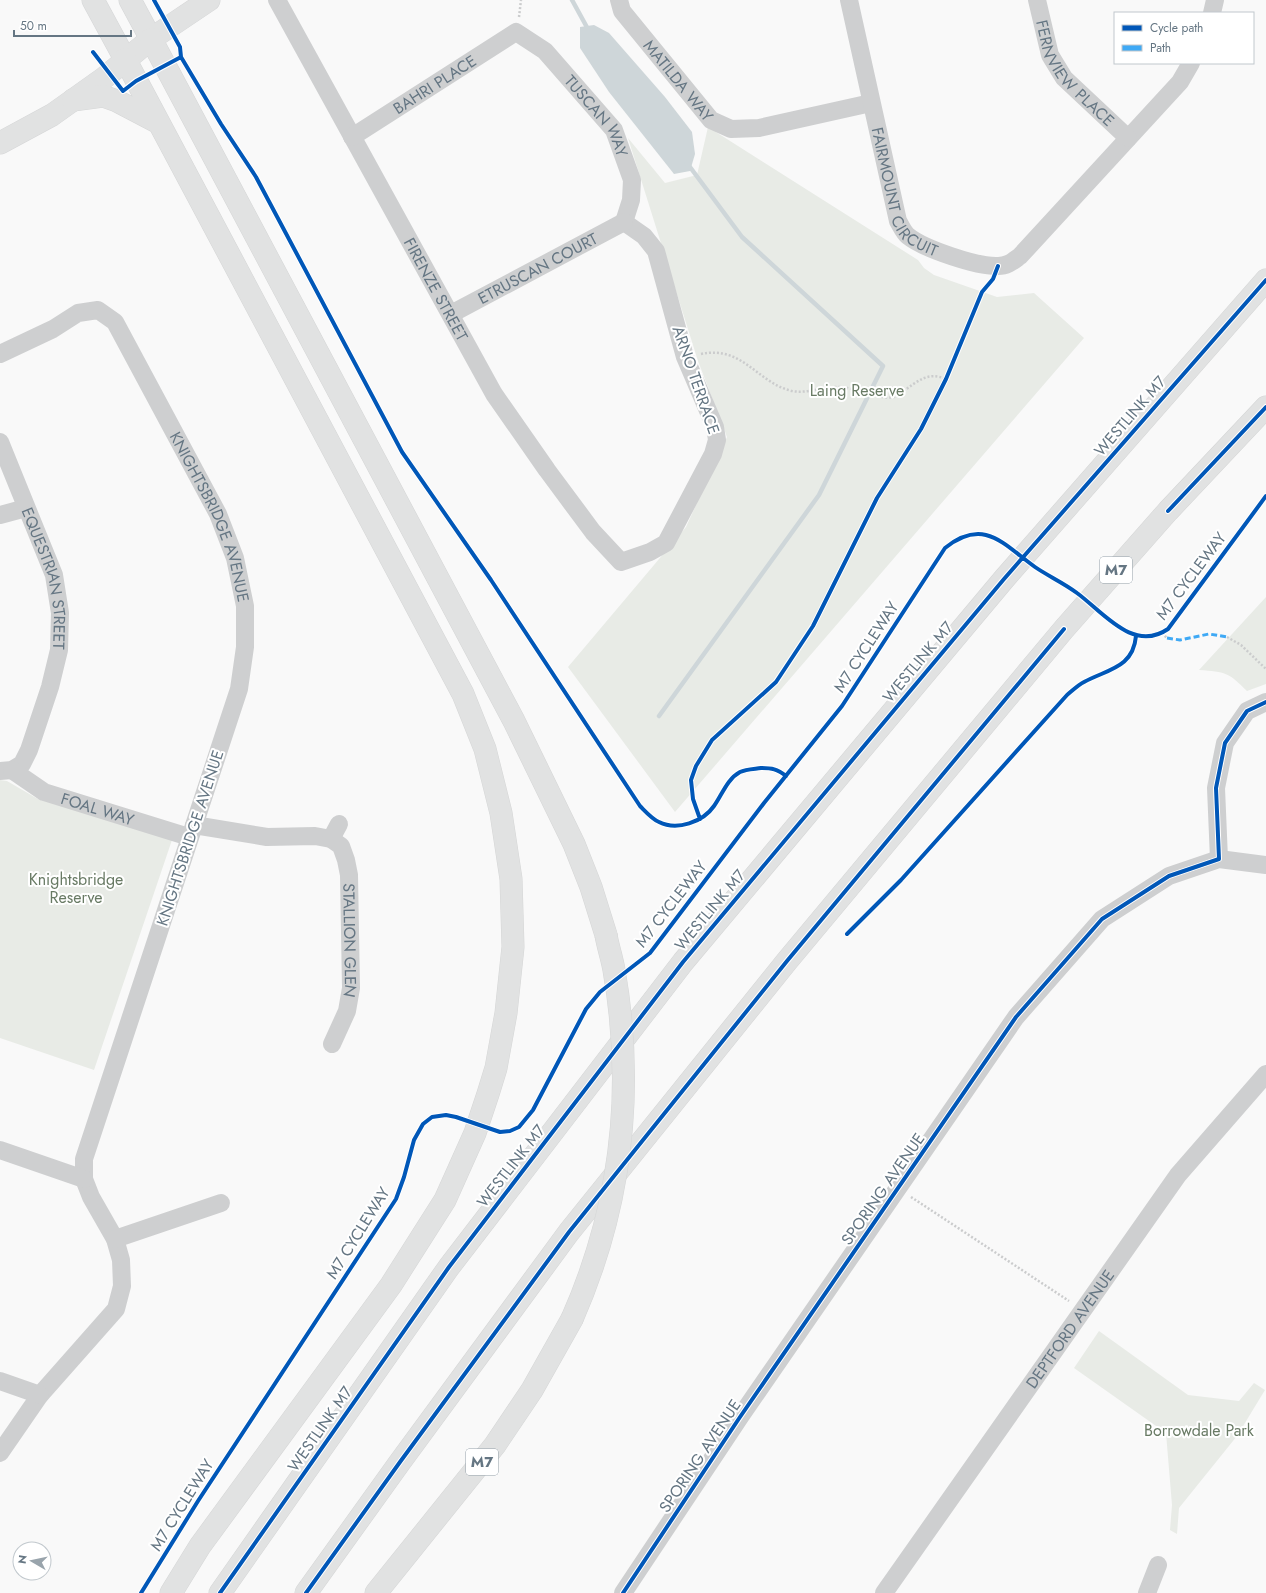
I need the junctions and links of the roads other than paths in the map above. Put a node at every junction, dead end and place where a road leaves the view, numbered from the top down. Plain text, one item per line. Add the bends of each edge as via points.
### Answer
1 (93, 0) edge
2 (130, 0) edge
3 (209, 0) edge
4 (277, 0) edge
5 (619, 0) edge
6 (849, 0) edge
7 (1037, 0) edge
8 (1215, 0) edge
9 (1212, 12) edge
10 (516, 32) joint
11 (151, 39) junction
12 (125, 59) junction
13 (1190, 64) edge
14 (73, 100) junction
15 (871, 103) junction
16 (159, 123) junction
17 (352, 137) junction
18 (1128, 138) junction
19 (0, 143) edge
20 (624, 222) junction
21 (1266, 280) edge
22 (451, 314) junction
23 (0, 354) edge
24 (1266, 406) edge
25 (0, 442) edge
26 (26, 508) junction
27 (0, 515) edge
28 (621, 562) joint
29 (1266, 702) edge
30 (6, 770) edge
31 (192, 831) junction
32 (1219, 860) junction
33 (1266, 865) edge
34 (332, 1044) dead end
35 (1266, 1074) edge
36 (0, 1150) edge
37 (84, 1179) junction
38 (221, 1203) dead end
39 (116, 1239) junction
40 (0, 1382) edge
41 (40, 1395) junction
42 (0, 1453) edge
43 (1158, 1565) dead end
44 (171, 1593) edge
45 (220, 1593) edge
46 (306, 1593) edge
47 (376, 1593) edge
48 (623, 1593) edge
49 (884, 1593) edge
50 (1147, 1593) edge

1 - 12 main road
2 - 11 main road
3 - 11 main road
4 - 17 street, FIRENZE STREET
5 - 15 street, MATILDA WAY via 622,11 712,120 731,129 759,128
6 - 15 street, FAIRMOUNT CIRCUIT
7 - 18 street, FERNVIEW PLACE via 1050,55 1064,78
8 - 9 street
10 - 17 street, BAHRI PLACE
10 - 20 street, TUSCAN WAY via 544,51 614,130 632,180 631,200
11 - 12 main road
11 - 47 main road, M7, bridge via 545,781 588,880 614,969 623,1057 623,1122 608,1215 595,1262 572,1319 532,1390 495,1445
12 - 14 main road
12 - 16 main road
13 - 18 street, FAIRMOUNT CIRCUIT via 1180,82
14 - 16 main road via 103,96
14 - 19 main road via 52,115
15 - 18 street, FAIRMOUNT CIRCUIT via 898,221 907,236 924,246 976,263 998,266 1009,264 1020,256
16 - 44 main road via 463,694 485,749 501,813 511,879 513,947 506,1013 496,1068 475,1133 445,1200 392,1285 200,1546
17 - 22 street, FIRENZE STREET
20 - 22 street, ETRUSCAN COURT
20 - 28 street, ARNO TERRACE via 644,236 656,251 685,357 715,427 717,440 713,454 666,543 650,552
21 - 45 main road, WESTLINK M7 via 1004,579 669,980 449,1267
22 - 28 street, FIRENZE STREET via 494,394 593,532
23 - 31 street, KNIGHTSBRIDGE AVENUE via 52,329 78,313 98,310 115,322 218,514 235,558 245,606 245,647 239,689
24 - 46 main road, M7 via 1064,628 878,851 569,1232
25 - 26 street, EQUESTRIAN STREET
26 - 27 street
26 - 30 street, EQUESTRIAN STREET via 54,575 60,613 59,643 50,688 28,750 22,764
29 - 32 street via 1247,711 1225,743 1216,788
30 - 31 street, FOAL WAY via 44,792
31 - 34 street, STALLION GLEN via 267,837 315,836 335,831 349,876 351,988 347,1012
31 - 37 street, KNIGHTSBRIDGE AVENUE via 84,1159
32 - 33 street, SPORING AVENUE
32 - 48 street, SPORING AVENUE via 1169,876 1102,918 1016,1017 740,1417
35 - 49 street, DEPTFORD AVENUE via 1178,1175
36 - 37 street
37 - 39 street, KNIGHTSBRIDGE AVENUE
38 - 39 street
39 - 41 street, KNIGHTSBRIDGE AVENUE via 122,1286 116,1309
40 - 41 street
41 - 42 street, KNIGHTSBRIDGE AVENUE
43 - 50 street

